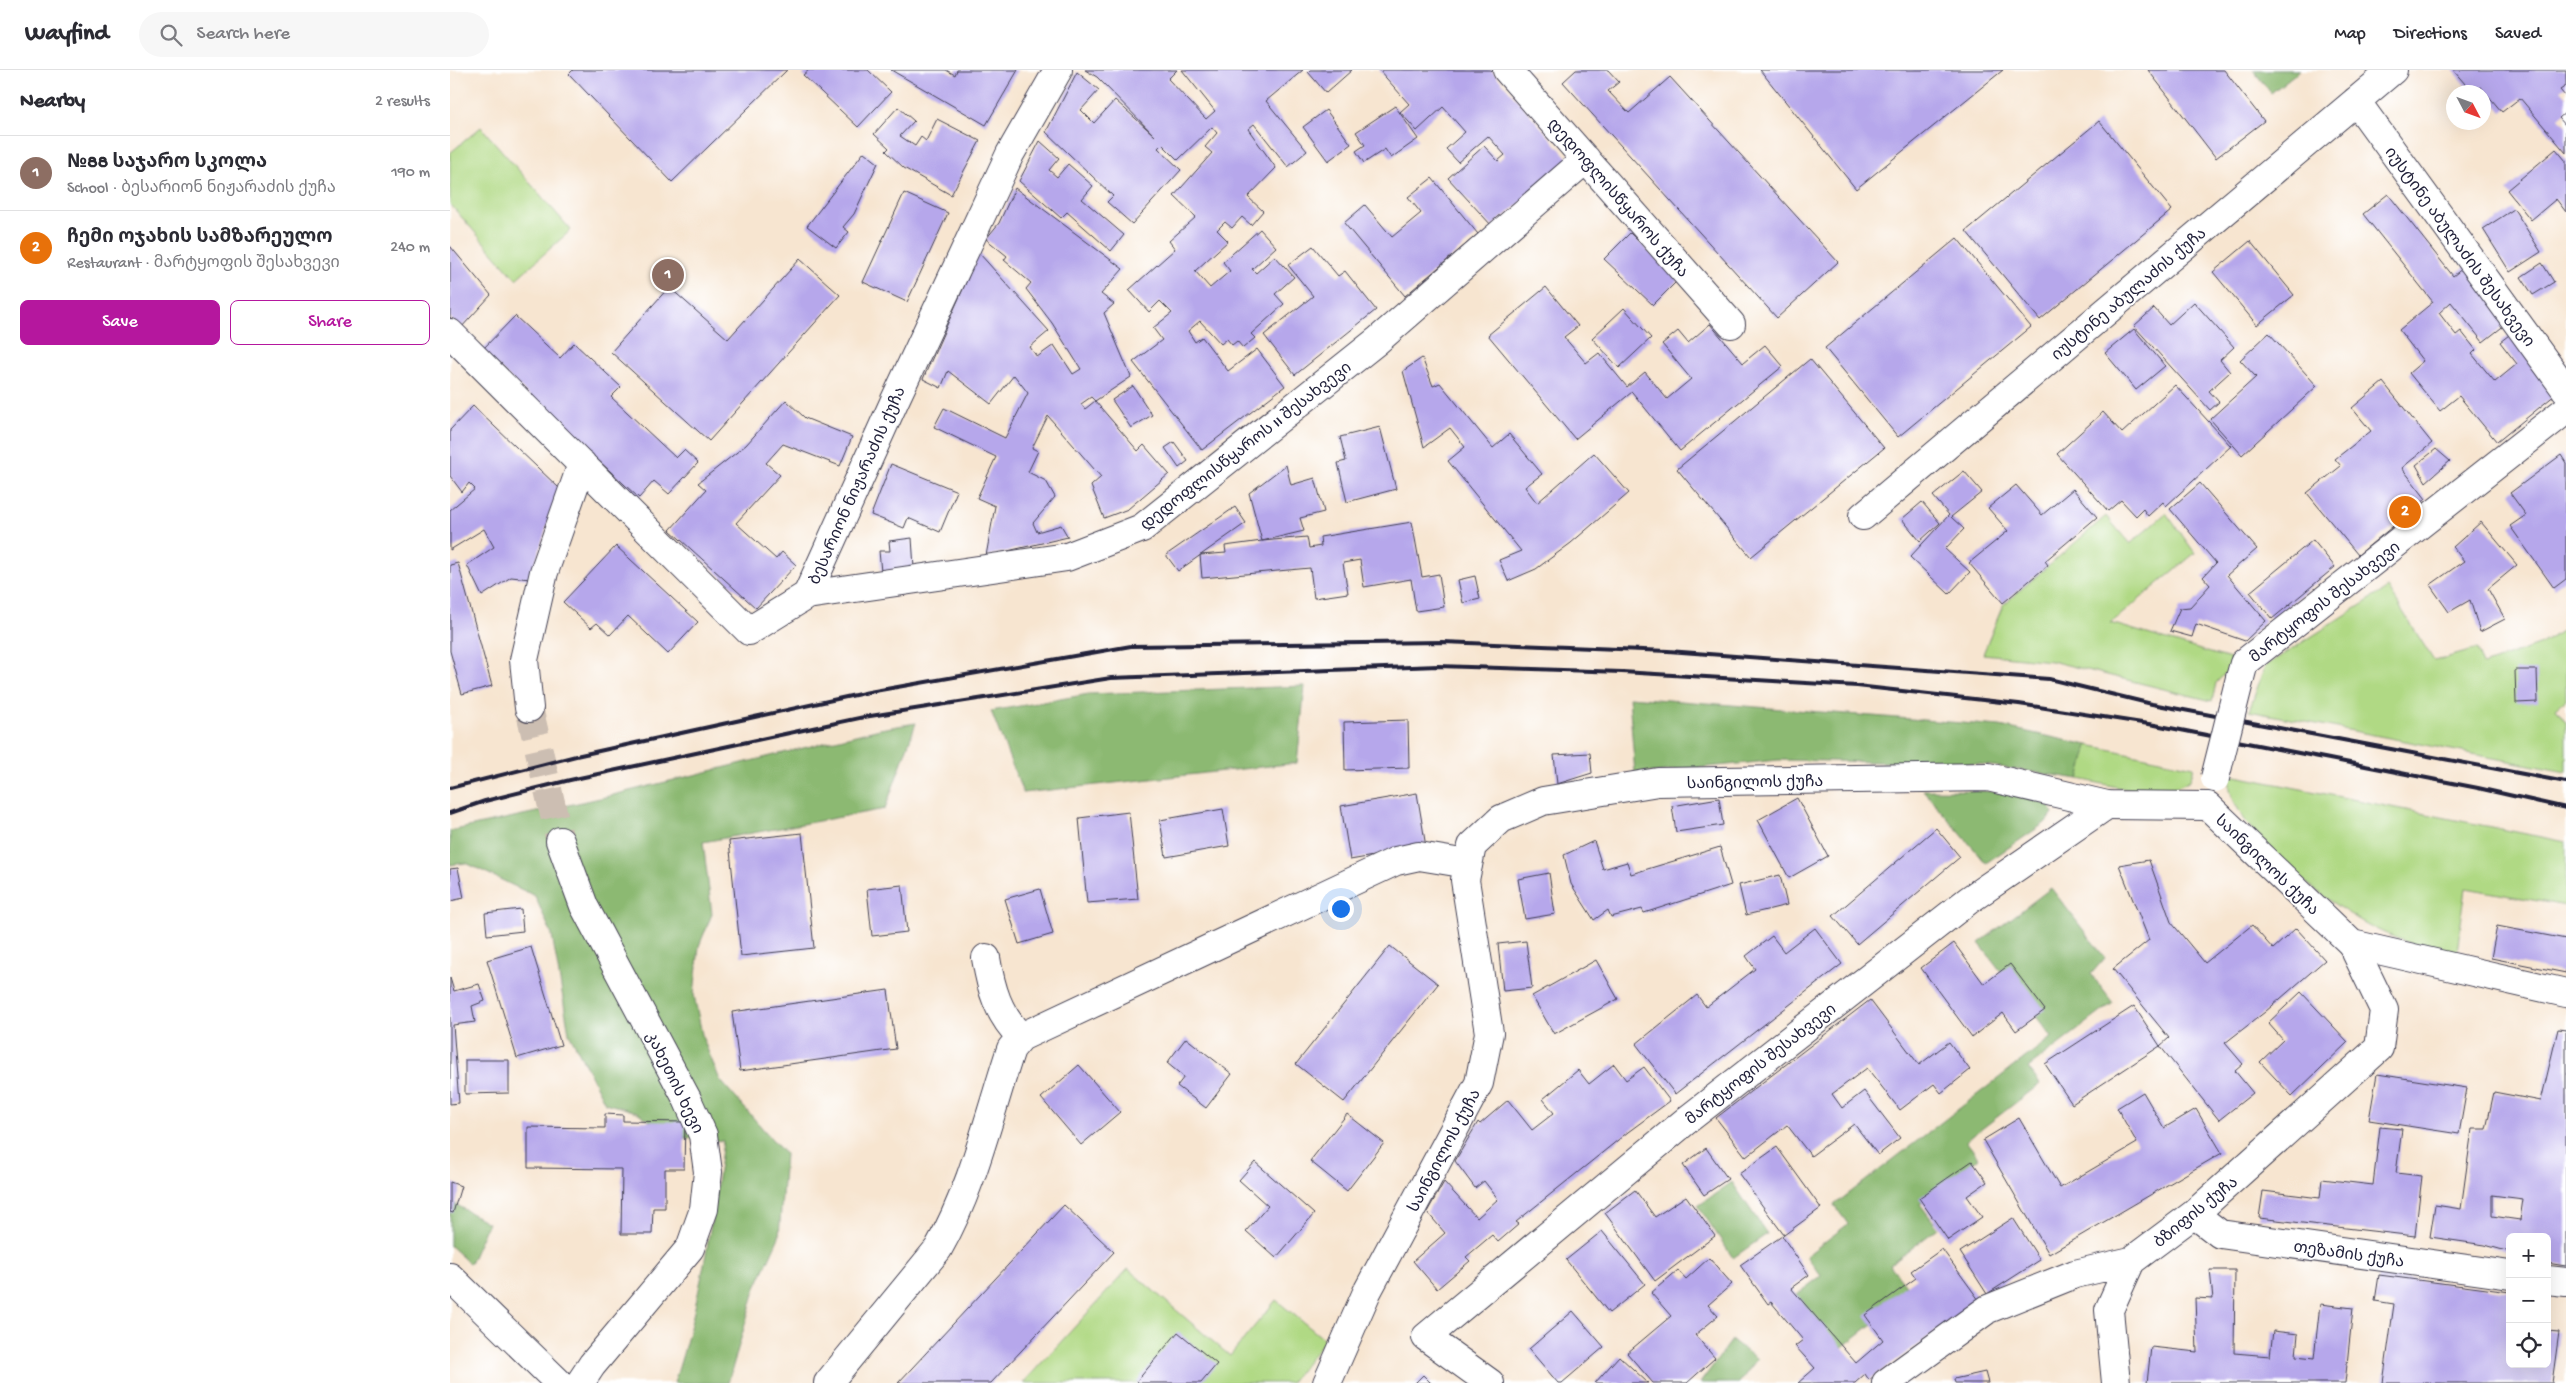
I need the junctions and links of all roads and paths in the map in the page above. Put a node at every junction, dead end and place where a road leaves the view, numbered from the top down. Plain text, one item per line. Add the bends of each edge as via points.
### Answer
1 (1058, 70) edge
2 (1507, 70) edge
3 (2393, 70) edge
4 (2356, 101) junction
5 (1586, 159) junction
6 (1732, 324) dead end
7 (450, 333) edge
8 (2566, 390) edge
9 (2566, 410) edge
10 (582, 464) junction
11 (1863, 516) dead end
12 (806, 595) junction
13 (529, 708) tunnel mouth
14 (2106, 804) junction
15 (2208, 806) junction
16 (560, 841) tunnel mouth
17 (1468, 864) junction
18 (2352, 944) junction
19 (986, 958) dead end
20 (2566, 992) edge
21 (1020, 1037) junction
22 (2194, 1214) junction
23 (2131, 1262) junction
24 (2506, 1274) edge
25 (450, 1277) edge
26 (2551, 1280) edge
27 (2566, 1282) edge
28 (559, 1383) edge
29 (580, 1383) edge
30 (828, 1383) edge
31 (1327, 1383) edge
32 (1490, 1383) edge
33 (1886, 1383) edge
34 (2116, 1383) edge

1 - 12 street, ბესარიონ ნიჟარაძის ქუჩა via 1010,154
2 - 5 street, დედოფლისწყაროს ქუჩა
3 - 4 street, იუსტინე აბულაძის ქუჩა
4 - 8 street, იუსტინე აბულაძის შესახვევი
4 - 11 street, იუსტინე აბულაძის ქუჩა
5 - 6 street, დედოფლისწყაროს ქუჩა
5 - 12 street, დედოფლისწყაროს II შესახვევი via 1377,341 1142,528 1067,557
7 - 10 street, ბესარიონ ნიჟარაძის ქუჩა
9 - 15 street, მარტყოფის შესახვევი, bridge via 2244,663
10 - 12 street, ბესარიონ ნიჟარაძის ქუჩა via 749,631
10 - 13 street via 544,572 524,660
14 - 15 street, საინგილოს ქუჩა
14 - 17 street, საინგილოს ქუჩა via 1988,777 1658,782 1543,801 1501,820 1472,846
14 - 32 street, მარტყოფის შესახვევი via 1969,900 1687,1120 1426,1337
15 - 18 street, საინგილოს ქუჩა
16 - 29 street, კახეთის ხევი via 584,906 688,1100 703,1135 708,1172 704,1209 690,1248
17 - 21 street via 1418,856 1396,861
17 - 31 street, საინგილოს ქუჩა via 1465,880 1489,1033 1479,1083 1367,1292
18 - 20 street
18 - 22 street, ბზიფის ქუჩა via 2384,1010 2379,1048
19 - 21 street via 990,984 998,1005 1007,1023
21 - 30 street via 1011,1048 951,1226 938,1249
22 - 23 street, ბზიფის ქუჩა
22 - 24 street, თეზამის ქუჩა via 2220,1234
23 - 33 street, ბზიფის ქუჩა via 2075,1274 1988,1309
23 - 34 street via 2108,1310
25 - 28 street
26 - 27 street

